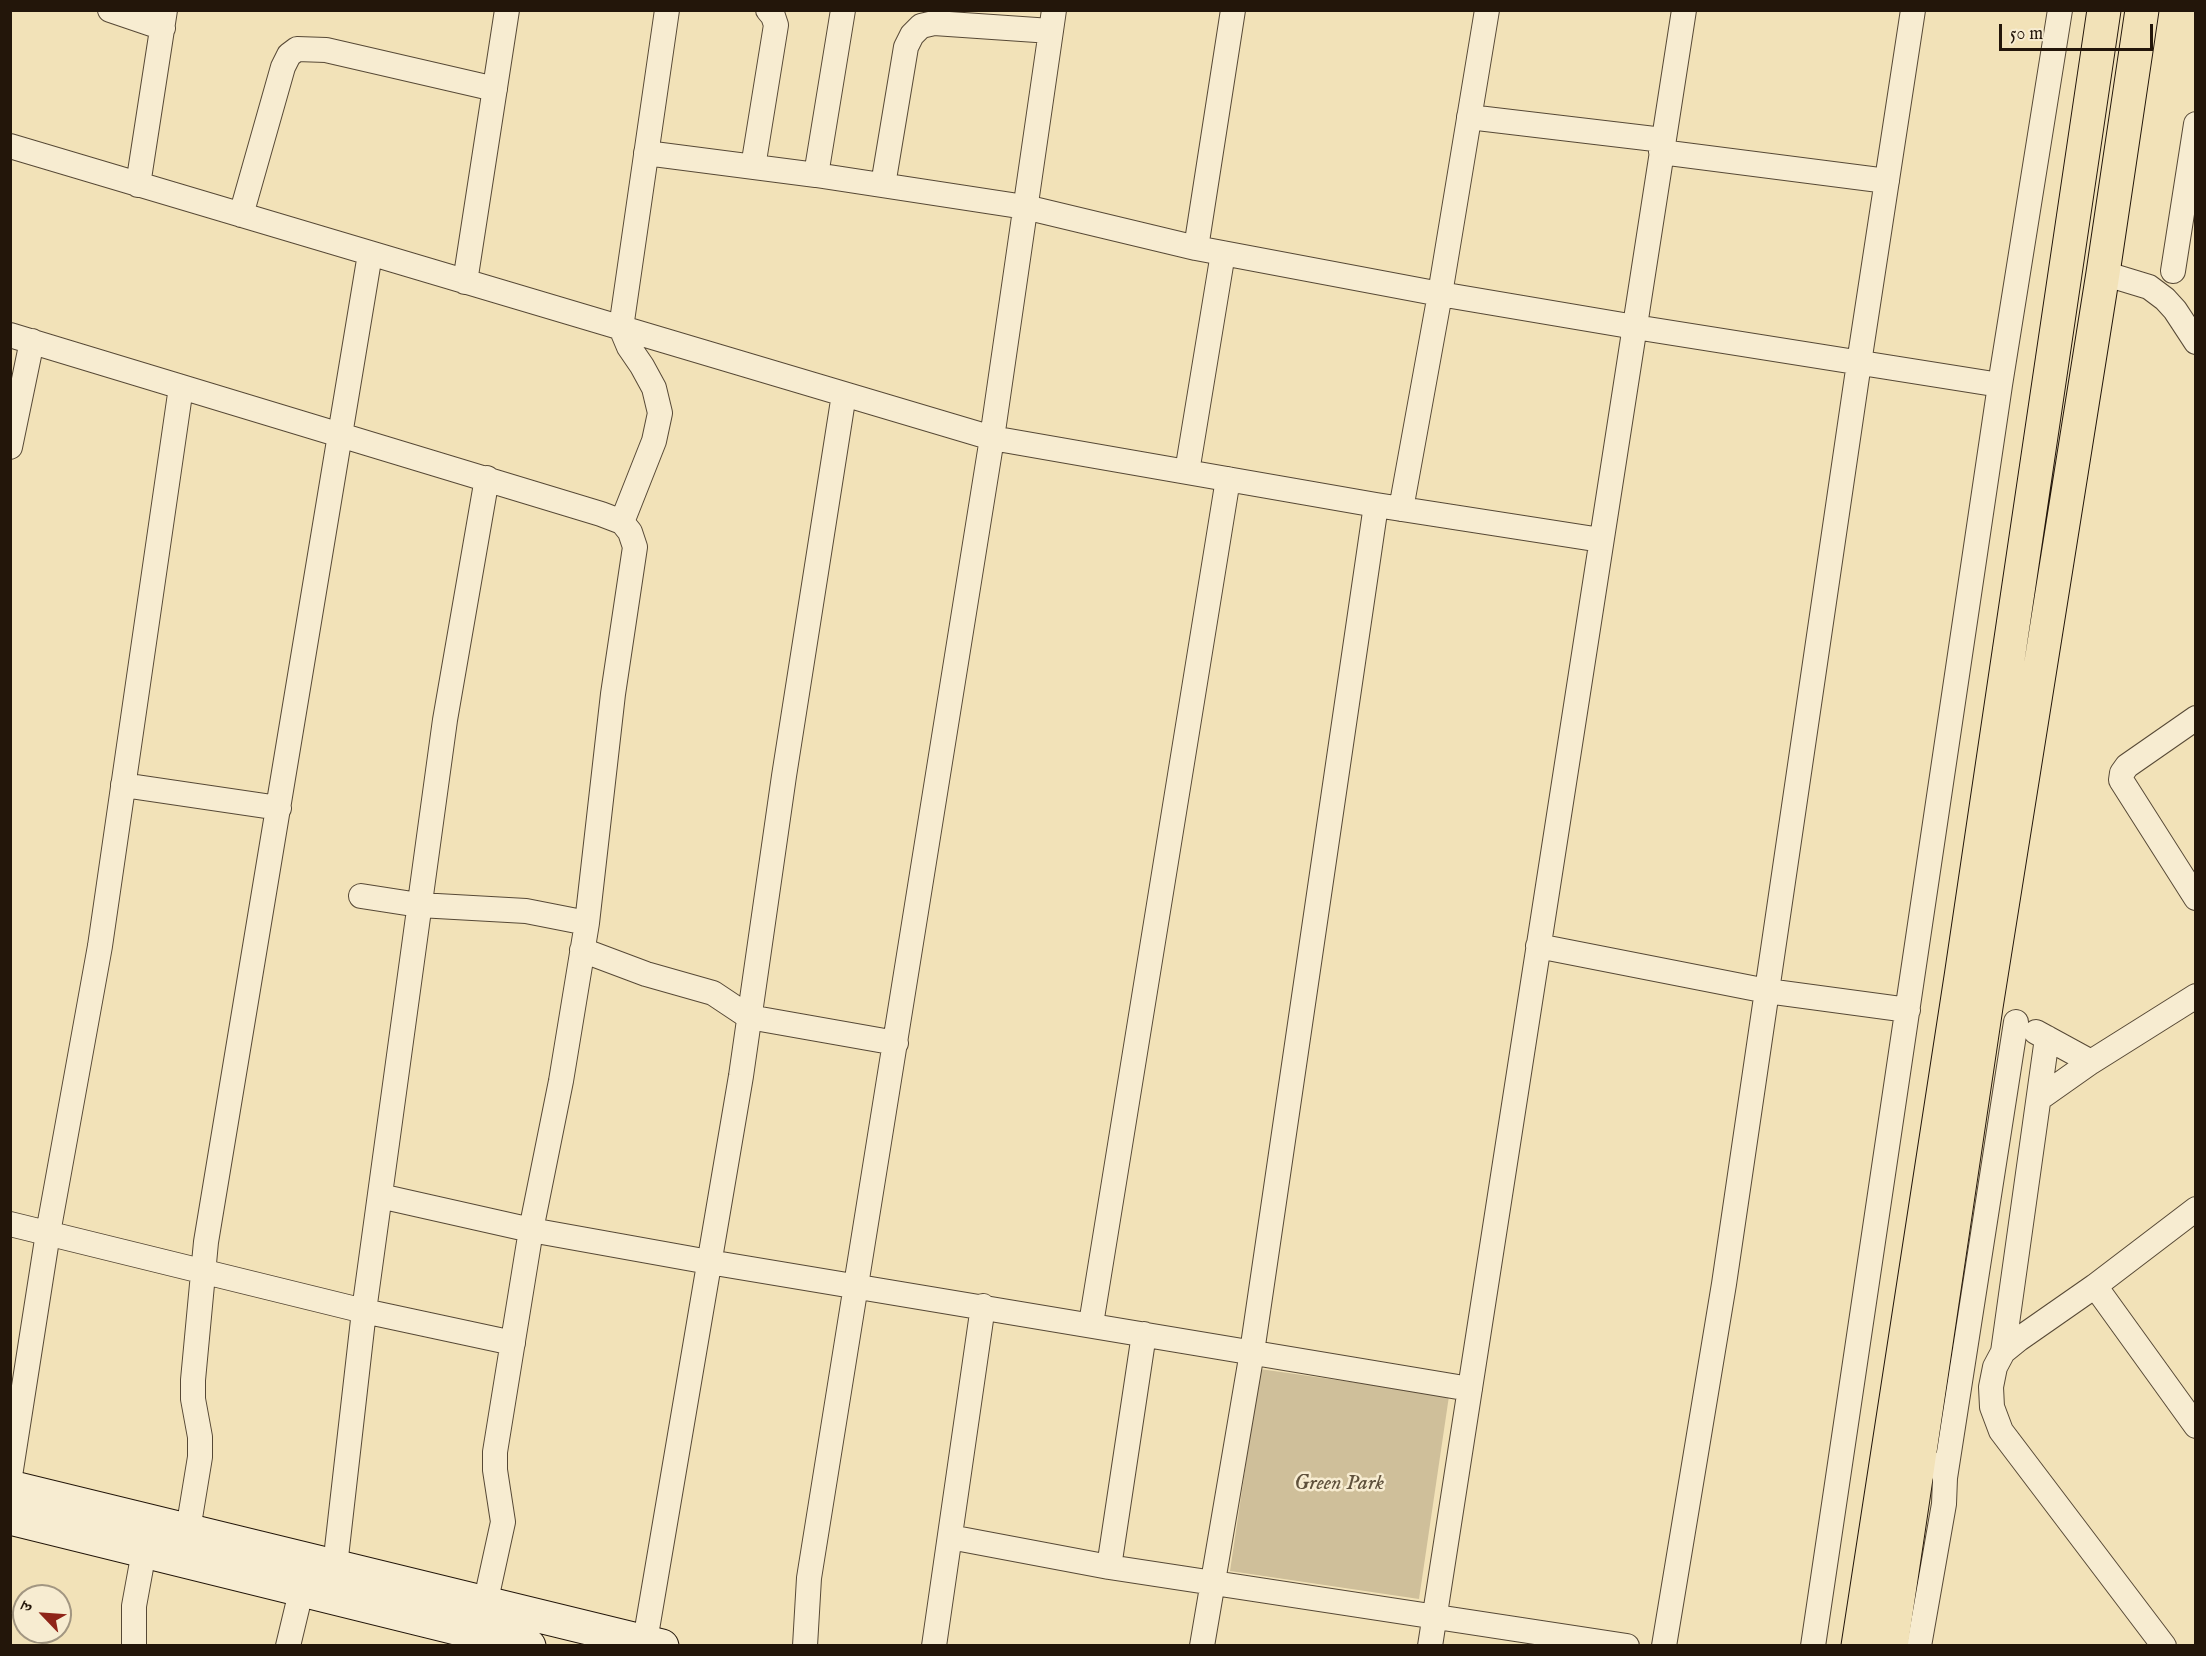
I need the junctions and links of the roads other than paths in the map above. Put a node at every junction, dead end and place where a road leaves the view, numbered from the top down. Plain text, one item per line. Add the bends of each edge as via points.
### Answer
1 (110, 10) edge
2 (507, 10) edge
3 (667, 10) edge
4 (768, 10) edge
5 (843, 10) edge
6 (1233, 10) edge
7 (1486, 10) edge
8 (1684, 10) edge
9 (1913, 10) edge
10 (2060, 10) edge
11 (2104, 10) edge
12 (2142, 10) edge
13 (164, 19) edge
14 (1052, 21) edge
15 (495, 89) junction
16 (1469, 117) junction
17 (2196, 124) edge
18 (10, 146) edge
19 (1662, 146) junction
20 (646, 153) junction
21 (753, 167) junction
22 (816, 175) junction
23 (1887, 181) junction
24 (138, 185) junction
25 (883, 185) junction
26 (1025, 207) junction
27 (241, 215) junction
28 (1196, 248) junction
29 (1223, 253) junction
30 (370, 254) junction
31 (2196, 257) edge
32 (2173, 271) junction
33 (2103, 273) junction
34 (465, 282) junction
35 (2149, 286) junction
36 (1440, 294) junction
37 (1635, 327) junction
38 (621, 328) junction
39 (21, 338) edge
40 (2196, 342) edge
41 (1859, 363) junction
42 (2000, 385) junction
43 (181, 387) junction
44 (844, 394) junction
45 (340, 433) junction
46 (992, 438) junction
47 (10, 447) edge
48 (1187, 472) junction
49 (487, 478) junction
50 (1227, 479) junction
51 (1376, 505) junction
52 (1401, 509) junction
53 (622, 522) junction
54 (1601, 540) junction
55 (2196, 718) edge
56 (123, 785) junction
57 (279, 808) junction
58 (361, 896) dead end
59 (2196, 898) edge
60 (419, 905) junction
61 (587, 923) junction
62 (1538, 946) junction
63 (582, 950) junction
64 (1767, 991) junction
65 (2196, 996) edge
66 (1986, 1006) junction
67 (1908, 1010) junction
68 (749, 1017) junction
69 (2016, 1022) junction
70 (2048, 1038) junction
71 (896, 1043) junction
72 (2091, 1062) junction
73 (2040, 1098) junction
74 (380, 1196) junction
75 (2196, 1209) edge
76 (10, 1224) edge
77 (531, 1230) junction
78 (48, 1233) junction
79 (710, 1262) junction
80 (202, 1270) junction
81 (857, 1286) junction
82 (2095, 1287) junction
83 (982, 1306) junction
84 (364, 1311) junction
85 (1091, 1324) junction
86 (1144, 1334) junction
87 (513, 1343) junction
88 (1252, 1352) junction
89 (2003, 1352) junction
90 (1470, 1389) junction
91 (1924, 1419) junction
92 (2196, 1426) edge
93 (10, 1476) edge
94 (1945, 1478) junction
95 (10, 1488) edge
96 (10, 1518) edge
97 (150, 1521) junction
98 (188, 1530) junction
99 (950, 1538) junction
100 (143, 1552) junction
101 (1109, 1567) junction
102 (315, 1572) junction
103 (1214, 1582) junction
104 (1434, 1616) junction
105 (480, 1627) edge
106 (653, 1643) edge
107 (134, 1646) edge
108 (288, 1646) edge
109 (529, 1646) edge
110 (805, 1646) edge
111 (934, 1646) edge
112 (1202, 1646) edge
113 (1430, 1646) edge
114 (1627, 1646) edge
115 (1664, 1646) edge
116 (1813, 1646) edge
117 (1858, 1646) edge
118 (1892, 1646) edge
119 (1919, 1646) edge
120 (2164, 1646) edge

1 - 13 street
2 - 15 street
3 - 20 street
4 - 21 street via 776,25
5 - 22 street
6 - 28 street
7 - 16 street
8 - 19 street
9 - 23 street
10 - 42 street
11 - 117 highway
12 - 33 highway
13 - 24 street
14 - 25 street via 921,26 906,47
14 - 26 street
15 - 27 street via 326,50 297,49 283,67
15 - 34 street
16 - 19 street
16 - 36 street
17 - 32 street
18 - 24 street
19 - 23 street
19 - 37 street
20 - 21 street
20 - 38 street
21 - 22 street
22 - 25 street
23 - 41 street
24 - 27 street
25 - 26 street
26 - 28 street
26 - 46 street
27 - 30 street
28 - 29 street
29 - 36 street
29 - 48 street
30 - 34 street
30 - 45 street
31 - 32 street
32 - 35 street
33 - 35 street
33 - 66 highway
34 - 38 street
35 - 40 street via 2165,298
36 - 37 street
36 - 52 street
37 - 41 street
37 - 54 street
38 - 44 street
38 - 53 street via 654,388 660,413 654,441
39 - 43 street
39 - 47 street
41 - 42 street
41 - 64 street
42 - 67 street
43 - 45 street
43 - 56 street
44 - 46 street
44 - 68 street
45 - 49 street
45 - 57 street
46 - 48 street
46 - 71 street
48 - 50 street
49 - 53 street
49 - 60 street via 445,720
50 - 51 street
50 - 85 street
51 - 52 street
51 - 88 street
52 - 54 street
53 - 61 street via 635,547 613,694
54 - 62 street
55 - 59 street via 2127,766 2121,780
56 - 57 street
56 - 78 street via 100,946
57 - 80 street
58 - 60 street
60 - 61 street via 526,911
60 - 74 street
61 - 63 street
62 - 64 street
62 - 90 street
63 - 68 street via 713,993
63 - 77 street
64 - 67 street
64 - 115 street via 1724,1284
65 - 72 street
66 - 69 street
66 - 91 highway
67 - 116 street
68 - 71 street
68 - 79 street
69 - 70 street
69 - 94 street
70 - 72 street
70 - 73 street
71 - 81 street
72 - 73 street
73 - 89 street
74 - 77 street
74 - 84 street
75 - 82 street
76 - 78 street
77 - 79 street
77 - 87 street
78 - 80 street
78 - 93 street
79 - 81 street
79 - 106 street
80 - 84 street
80 - 98 street via 193,1399 200,1457
81 - 83 street
81 - 110 street via 809,1578
82 - 89 street
82 - 92 street
83 - 85 street
83 - 99 street
84 - 87 street
84 - 102 street
85 - 86 street
86 - 88 street
86 - 101 street
87 - 105 street via 495,1452 502,1522
88 - 90 street
88 - 103 street
89 - 120 street via 1990,1387 2001,1431
90 - 104 street
91 - 94 street
91 - 118 highway
94 - 119 street via 1939,1540
95 - 97 street
96 - 100 street
97 - 98 street
97 - 100 street
98 - 102 street
99 - 101 street
99 - 111 street
100 - 102 street
100 - 107 street via 134,1605
101 - 103 street
102 - 105 street
102 - 108 street
103 - 104 street
103 - 112 street
104 - 113 street
104 - 114 street
105 - 106 street
105 - 109 street

